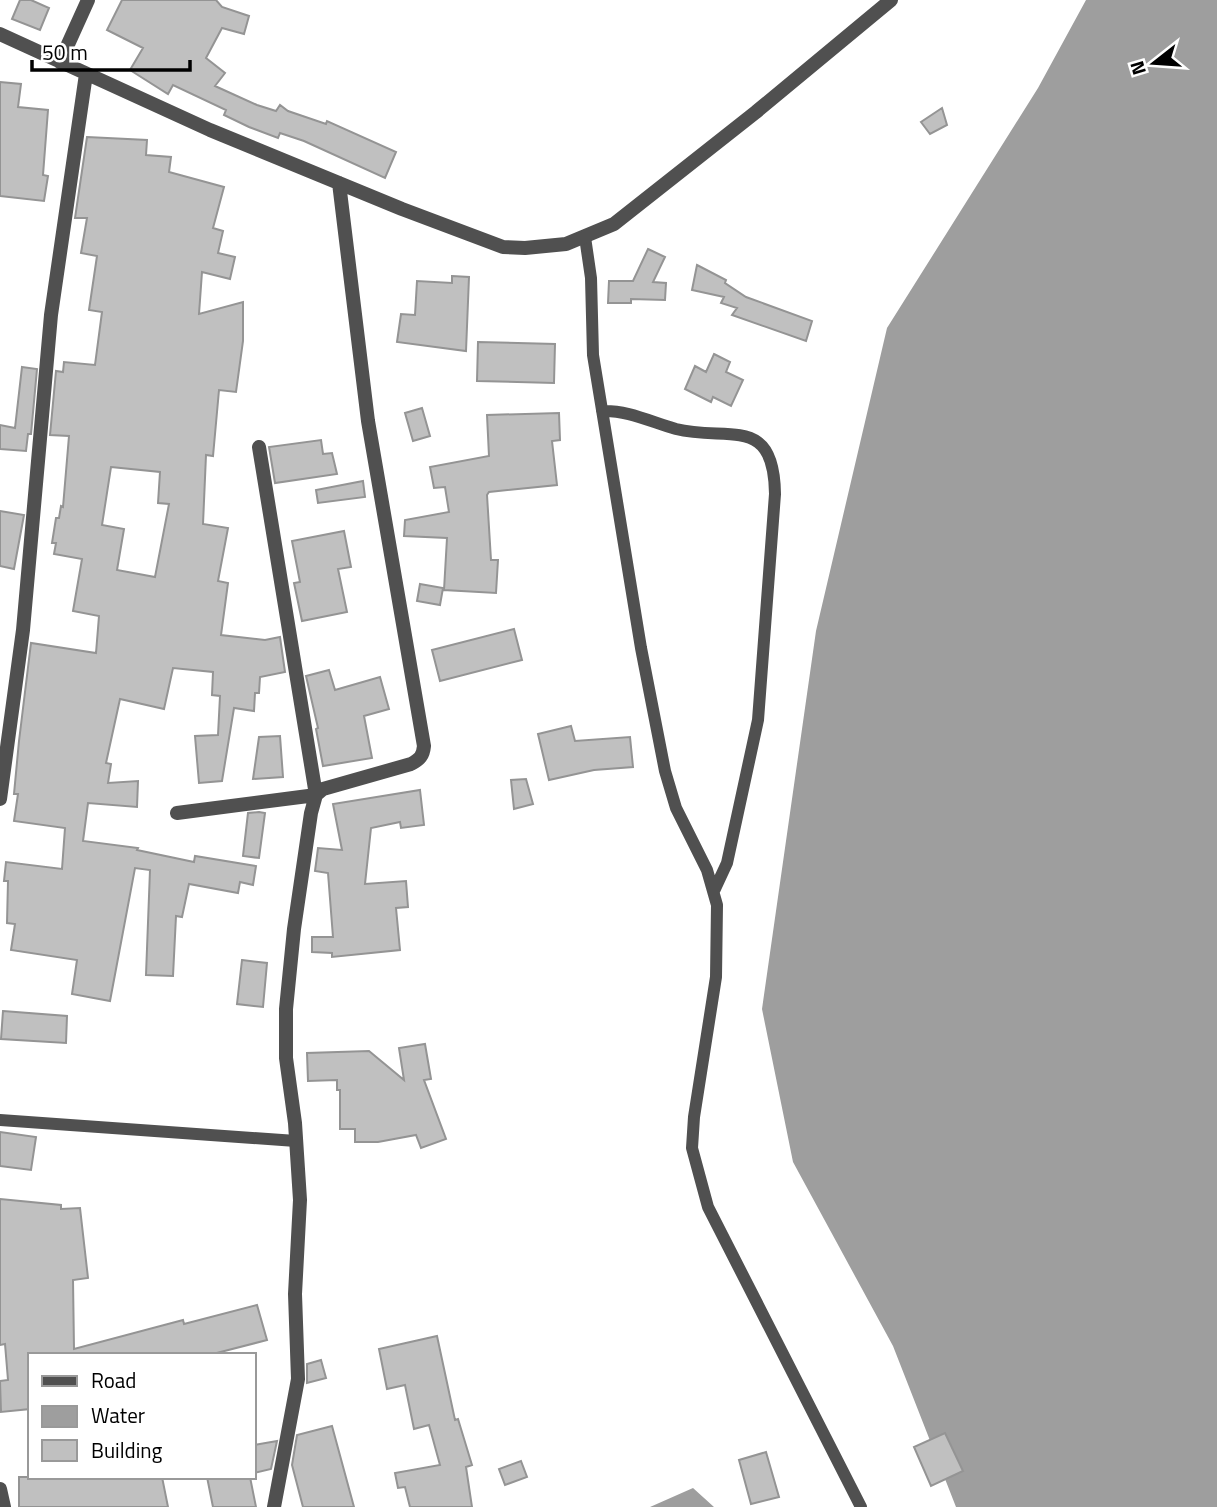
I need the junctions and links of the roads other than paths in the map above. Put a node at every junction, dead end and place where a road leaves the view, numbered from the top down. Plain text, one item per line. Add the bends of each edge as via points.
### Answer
1 (88, 0) edge
2 (891, 0) edge
3 (0, 34) edge
4 (60, 62) junction
5 (86, 74) junction
6 (339, 183) junction
7 (585, 237) junction
8 (602, 411) junction
9 (259, 447) dead end
10 (316, 795) junction
11 (0, 799) edge
12 (177, 813) dead end
13 (714, 891) junction
14 (0, 1120) edge
15 (296, 1142) junction
16 (0, 1489) edge
17 (4, 1507) edge
18 (274, 1507) edge
19 (861, 1507) edge

1 - 4 street
2 - 7 street via 614,224
3 - 4 street
4 - 5 street
5 - 6 street
5 - 11 street via 51,315 23,630
6 - 7 street via 503,247 548,246
6 - 10 street via 368,421 424,746 419,760 411,764 323,789
7 - 8 lane via 593,355
8 - 13 lane via 668,789
8 - 13 lane via 675,428 740,435 762,447 774,469 758,720 727,863
9 - 10 street
10 - 12 street
10 - 15 street via 286,1009 286,1058
13 - 19 lane via 716,977 692,1148 708,1207
14 - 15 lane
15 - 18 street via 300,1200 295,1294 298,1379
16 - 17 street

